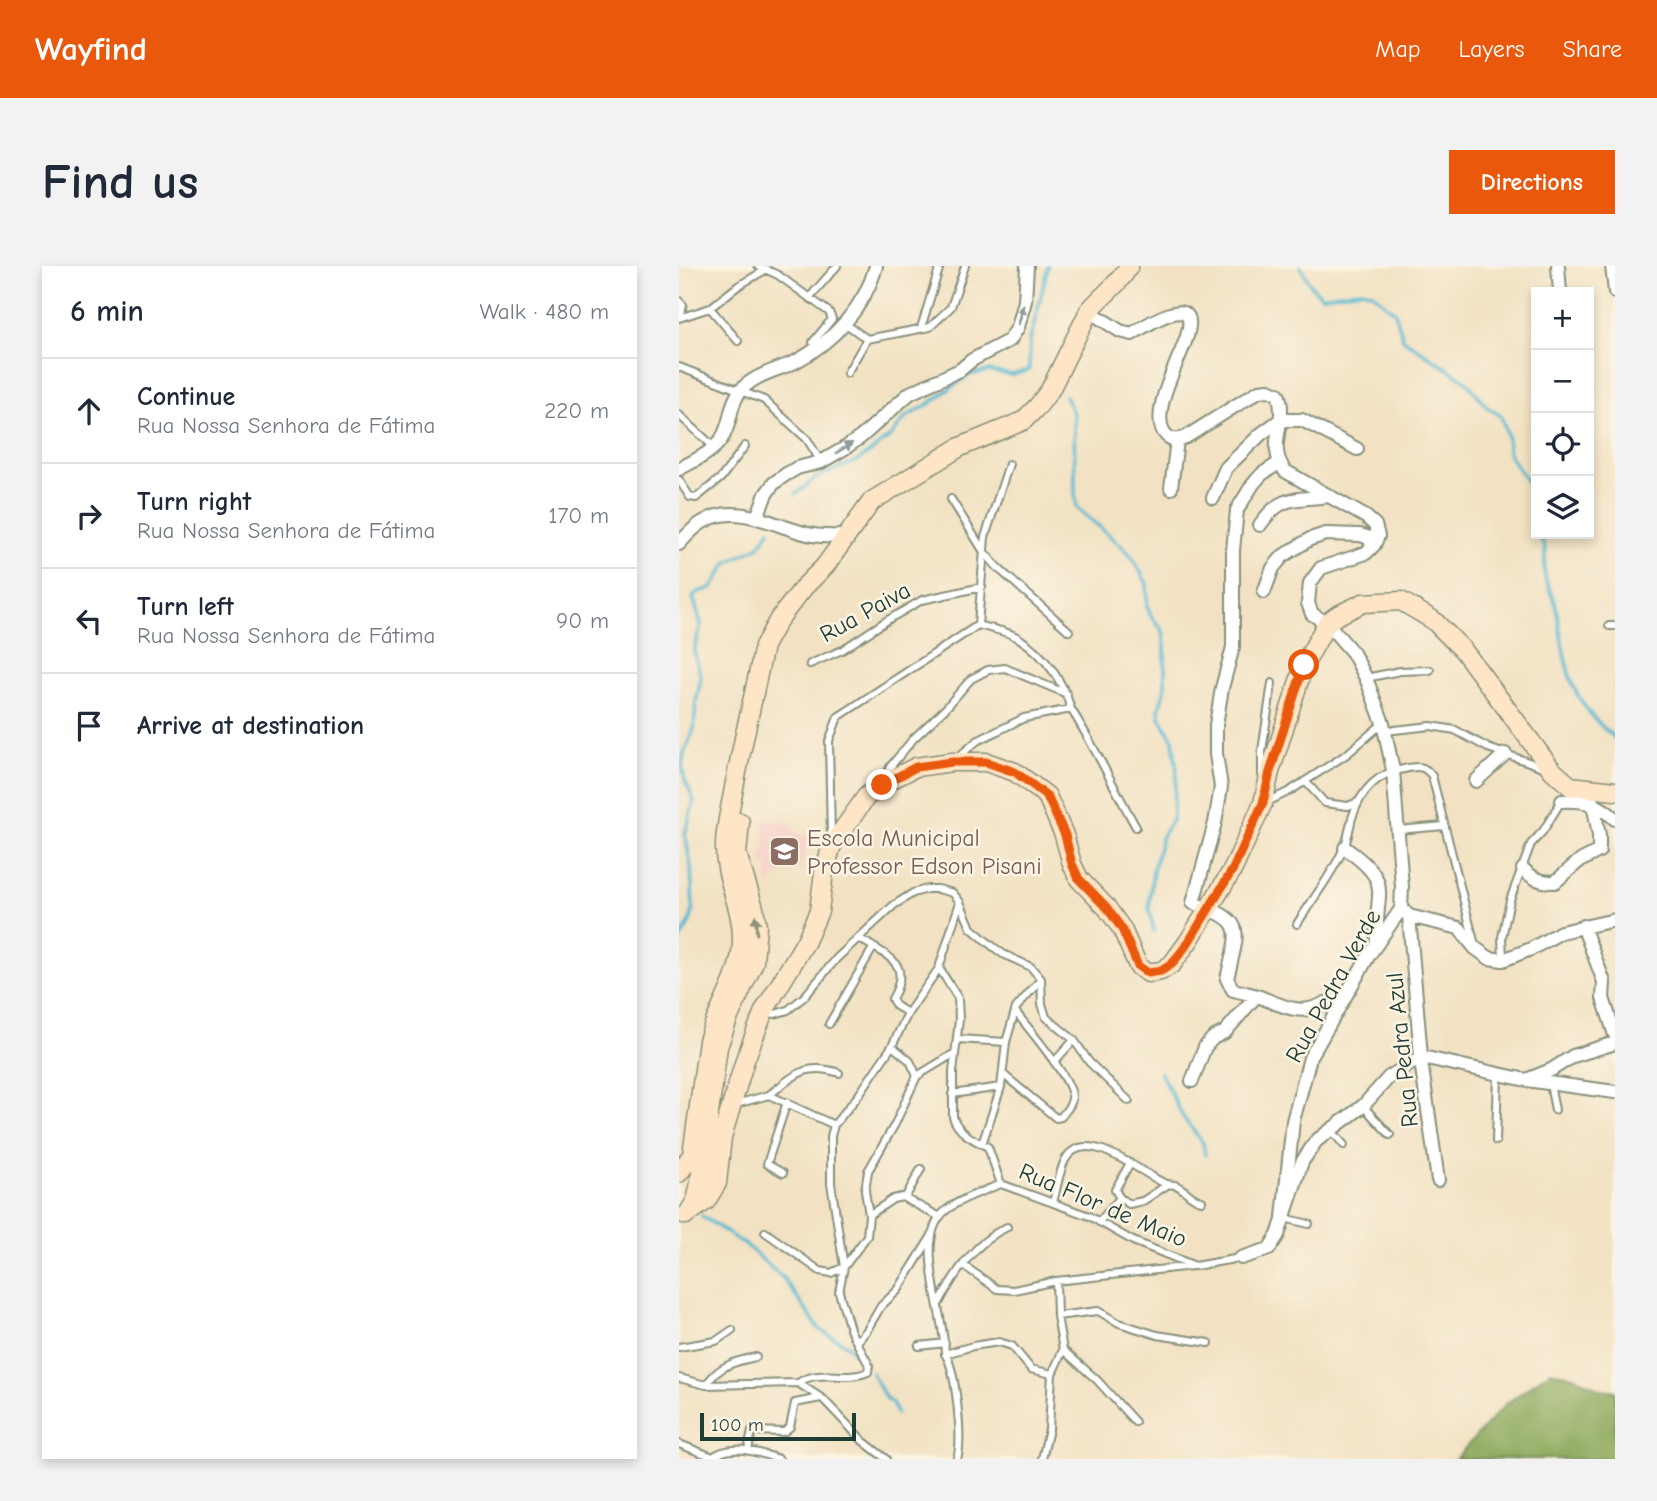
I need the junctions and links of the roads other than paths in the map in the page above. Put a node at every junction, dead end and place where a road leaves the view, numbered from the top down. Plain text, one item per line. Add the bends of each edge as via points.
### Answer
1 (758, 266) edge
2 (837, 266) edge
3 (876, 266) edge
4 (965, 266) edge
5 (1027, 266) edge
6 (1129, 266) edge
7 (1558, 266) edge
8 (1612, 266) edge
9 (768, 269) junction
10 (939, 269) dead end
11 (1560, 287) edge
12 (1615, 292) edge
13 (809, 298) junction
14 (679, 301) edge
15 (710, 308) junction
16 (1089, 311) junction
17 (680, 317) edge
18 (843, 322) junction
19 (921, 328) junction
20 (867, 340) junction
21 (738, 341) dead end
22 (822, 345) junction
23 (679, 367) edge
24 (847, 373) dead end
25 (741, 390) junction
26 (679, 415) edge
27 (1280, 419) junction
28 (1177, 440) junction
29 (745, 446) dead end
30 (715, 448) junction
31 (1357, 450) dead end
32 (821, 462) junction
33 (1279, 463) junction
34 (1009, 464) dead end
35 (679, 469) edge
36 (679, 480) edge
37 (1171, 488) dead end
38 (1329, 496) junction
39 (1213, 498) dead end
40 (951, 499) dead end
41 (758, 517) junction
42 (1259, 525) dead end
43 (846, 536) junction
44 (679, 544) edge
45 (1374, 545) junction
46 (984, 552) junction
47 (982, 587) junction
48 (1264, 592) dead end
49 (1327, 623) junction
50 (978, 625) junction
51 (1069, 631) dead end
52 (810, 664) dead end
53 (1430, 670) dead end
54 (1366, 678) junction
55 (1272, 683) dead end
56 (1067, 694) junction
57 (1071, 709) junction
58 (1384, 727) junction
59 (1505, 754) junction
60 (952, 762) junction
61 (1393, 770) junction
62 (1552, 770) junction
63 (1305, 781) junction
64 (1476, 781) dead end
65 (882, 785) junction
66 (1615, 791) edge
67 (1566, 794) junction
68 (1358, 802) junction
69 (1263, 803) junction
70 (1594, 803) junction
71 (1611, 816) edge
72 (1444, 826) junction
73 (1136, 827) dead end
74 (1398, 830) junction
75 (832, 845) junction
76 (1345, 848) junction
77 (1523, 869) junction
78 (960, 902) junction
79 (1208, 908) junction
80 (1405, 912) junction
81 (1615, 920) edge
82 (1297, 925) dead end
83 (1583, 926) junction
84 (859, 938) junction
85 (1377, 945) junction
86 (873, 948) junction
87 (1475, 948) junction
88 (1503, 960) junction
89 (939, 968) junction
90 (1041, 979) junction
91 (1609, 981) edge
92 (1256, 996) junction
93 (1325, 1003) dead end
94 (764, 1011) junction
95 (1015, 1011) junction
96 (908, 1013) junction
97 (829, 1024) dead end
98 (1615, 1035) edge
99 (958, 1039) junction
100 (1074, 1040) junction
101 (1006, 1042) junction
102 (1615, 1043) edge
103 (892, 1046) junction
104 (954, 1053) junction
105 (1422, 1057) junction
106 (1054, 1062) junction
107 (839, 1073) dead end
108 (1498, 1074) junction
109 (1004, 1075) junction
110 (916, 1076) junction
111 (1526, 1080) junction
112 (1192, 1081) dead end
113 (1550, 1084) junction
114 (1001, 1087) junction
115 (1615, 1092) edge
116 (952, 1094) junction
117 (769, 1095) junction
118 (1129, 1101) dead end
119 (787, 1102) junction
120 (730, 1104) junction
121 (1363, 1106) junction
122 (1555, 1110) dead end
123 (834, 1125) junction
124 (1331, 1130) junction
125 (1390, 1135) dead end
126 (1496, 1141) dead end
127 (982, 1144) junction
128 (1344, 1145) dead end
129 (721, 1146) junction
130 (699, 1160) junction
131 (1130, 1163) junction
132 (921, 1169) dead end
133 (783, 1173) dead end
134 (679, 1175) edge
135 (1438, 1180) dead end
136 (1001, 1184) junction
137 (1167, 1185) junction
138 (905, 1198) junction
139 (1120, 1198) junction
140 (1202, 1201) dead end
141 (1053, 1202) junction
142 (869, 1215) junction
143 (683, 1217) edge
144 (940, 1217) junction
145 (1283, 1217) junction
146 (1099, 1222) junction
147 (1309, 1224) dead end
148 (1007, 1227) dead end
149 (765, 1232) dead end
150 (932, 1235) junction
151 (1241, 1258) joint
152 (963, 1265) junction
153 (1195, 1266) junction
154 (844, 1267) junction
155 (1056, 1281) junction
156 (939, 1305) junction
157 (1057, 1316) junction
158 (732, 1330) dead end
159 (858, 1341) junction
160 (945, 1343) junction
161 (1209, 1343) dead end
162 (919, 1346) dead end
163 (679, 1347) edge
164 (1063, 1350) junction
165 (945, 1354) junction
166 (756, 1357) dead end
167 (1052, 1374) junction
168 (679, 1378) edge
169 (798, 1383) junction
170 (706, 1385) junction
171 (821, 1398) junction
172 (1135, 1422) dead end
173 (679, 1444) edge
174 (748, 1450) junction
175 (714, 1458) edge
176 (779, 1459) edge
177 (886, 1459) edge
178 (957, 1459) edge
179 (1042, 1459) edge

1 - 9 lane
2 - 13 lane
3 - 18 street via 861,301
4 - 19 lane via 951,307 930,327
32 -> 5 street via 861,437 910,393 1010,341 1025,301
6 - 16 street
7 - 11 street
8 - 12 street
9 - 13 lane
9 - 15 lane
10 - 19 lane
13 - 22 lane via 832,318 813,342
14 - 17 lane via 683,305
15 - 17 lane
15 - 21 lane
16 - 28 street via 1132,334 1170,313 1185,315 1188,335 1161,411 1163,431
16 - 43 street via 1050,390 1023,421 960,447 872,501
18 - 20 lane
18 - 22 street
19 - 20 lane
20 - 24 lane
22 - 25 street
23 - 25 lane
25 - 30 street
25 - 32 lane via 764,400 790,423
26 - 30 lane
27 - 28 street via 1282,406 1277,394 1259,391
27 - 31 street via 1302,420
27 - 33 street
27 - 39 street via 1226,468
28 - 37 street
29 - 36 lane via 721,478 696,498 690,497
30 - 35 street
32 - 41 street via 797,468 774,483
33 - 38 street
33 - 79 street via 1253,484 1237,510 1233,647 1216,725 1221,787 1193,903
34 - 46 lane
38 - 42 street via 1285,501 1273,507
38 - 45 street via 1375,525 1378,536
40 - 46 lane
41 - 43 street via 813,535
41 - 44 street via 717,515 703,521
43 - 130 street via 779,619 739,760 725,844 743,939 739,969 708,1041
45 - 48 street via 1360,535 1326,534 1310,539 1283,556
45 - 49 street, Rua Pedra Verde via 1366,553 1321,568 1310,583 1312,614
46 - 47 lane
46 - 51 lane
47 - 50 lane
47 - 52 lane, Rua Paiva via 922,600 842,650
49 - 54 street, Rua Pedra Verde via 1353,653
49 - 62 street via 1363,603 1401,601 1433,620 1463,650
49 - 69 street via 1304,665
50 - 56 lane via 1019,637 1048,664
50 - 75 lane via 838,717 829,741
53 - 54 lane
54 - 58 street, Rua Pedra Verde
55 - 69 lane via 1262,751
56 - 57 lane
56 - 65 lane via 1005,668 988,670 971,679 914,738 890,767
57 - 60 lane via 1024,718 977,741
57 - 73 lane
58 - 59 lane via 1455,730
58 - 61 street, Rua Pedra Verde
58 - 63 lane
59 - 62 lane
59 - 64 street
60 - 65 street via 916,767
60 - 79 street via 986,762 1015,772 1047,796 1079,879 1122,929 1142,970 1161,971 1172,964
61 - 68 lane via 1373,782
61 - 72 lane via 1426,768 1433,776
61 - 74 street, Rua Pedra Verde
62 - 67 street
63 - 68 lane via 1325,803 1348,806
63 - 69 lane
65 - 75 street via 866,797
66 - 67 street
67 - 70 street
67 - 77 lane via 1531,844
68 - 76 lane
69 - 79 street via 1233,869
70 - 71 street
70 - 77 street via 1599,851 1555,882 1542,882
72 - 74 lane
72 - 87 lane
74 - 80 street, Rua Pedra Verde
75 - 94 street via 819,911
76 - 82 lane
76 - 85 street via 1371,868 1380,882
77 - 88 lane via 1510,900 1502,937
78 - 84 lane via 953,893 926,889 894,905
78 - 89 lane
78 - 90 lane via 971,928 1003,954 1031,967
79 - 92 street via 1233,923 1236,937 1227,979 1233,990
80 - 85 street, Rua Pedra Verde
80 - 87 street via 1459,928
80 - 105 street, Rua Pedra Azul
81 - 83 street
83 - 88 street
83 - 91 street
84 - 86 lane
84 - 94 lane via 788,1010
85 - 145 street, Rua Pedra Verde via 1310,1058 1293,1121
86 - 96 lane via 901,970 892,999
86 - 97 lane
87 - 88 street via 1489,958
89 - 96 lane
89 - 99 lane via 958,998
90 - 95 lane
90 - 100 lane via 1047,1017
91 - 98 street via 1603,998
92 - 93 street via 1291,1010 1314,1009
92 - 112 street via 1225,1032 1205,1047
94 - 120 street
95 - 101 lane
95 - 106 lane
96 - 103 lane
99 - 101 lane
99 - 104 lane
100 - 106 lane
100 - 118 lane via 1089,1062
101 - 109 lane
102 - 111 street via 1573,1056
103 - 110 lane via 909,1061
103 - 123 lane
104 - 110 lane
104 - 116 lane
105 - 108 street
105 - 121 street, Rua Flor de Maio via 1389,1077
105 - 135 street, Rua Pedra Azul
106 - 109 lane via 1072,1092 1061,1117 1056,1118
107 - 117 lane via 821,1067 804,1070
108 - 111 street
108 - 126 lane
109 - 114 lane
110 - 142 lane via 868,1171
111 - 113 street
113 - 115 street
113 - 122 lane
114 - 116 lane
114 - 127 lane
116 - 127 lane via 955,1123
117 - 119 lane
117 - 120 lane
119 - 123 lane
119 - 133 lane via 767,1164
120 - 129 street
121 - 124 street, Rua Flor de Maio
121 - 125 lane
123 - 154 lane via 831,1183
124 - 128 lane
124 - 145 street, Rua Flor de Maio via 1302,1162
127 - 136 lane via 988,1147
129 - 130 street via 710,1164
129 - 143 street via 717,1183 706,1202
130 - 134 street
130 - 143 street via 696,1201
131 - 137 lane
131 - 139 lane via 1115,1186
131 - 141 lane via 1083,1146 1074,1149 1065,1161
132 - 138 lane
136 - 141 lane, Rua Flor de Maio
136 - 144 lane, Rua Flor de Maio
137 - 139 lane via 1135,1204
137 - 140 lane via 1177,1185
138 - 142 lane via 894,1199
138 - 144 lane
139 - 146 lane
141 - 146 lane, Rua Flor de Maio
142 - 154 lane via 867,1236
144 - 150 lane
145 - 147 lane
145 - 151 street, Rua Flor de Maio via 1269,1249
146 - 153 lane, Rua Flor de Maio
148 - 152 lane via 979,1245
149 - 154 lane via 821,1271 831,1273
150 - 156 lane via 930,1253
150 - 159 lane via 898,1290 881,1306
151 - 153 lane, Rua Flor de Maio
152 - 155 lane via 997,1289
152 - 156 lane
153 - 155 lane
154 - 159 lane via 839,1292
155 - 157 lane
156 - 160 lane
157 - 161 lane via 1098,1311 1119,1324 1157,1335
157 - 164 lane
158 - 163 lane via 716,1341
159 - 169 lane via 868,1372 804,1378
160 - 162 lane
160 - 165 lane
164 - 167 lane
164 - 172 lane
165 - 167 lane via 999,1342 1012,1346 1031,1369
165 - 178 lane via 955,1385
166 - 170 lane via 735,1361 713,1374
167 - 179 lane
168 - 170 lane
169 - 170 lane
169 - 171 lane
171 - 174 lane via 795,1403 790,1427 784,1433 753,1431
171 - 177 lane
173 - 175 lane
174 - 175 lane via 727,1450
174 - 176 lane

